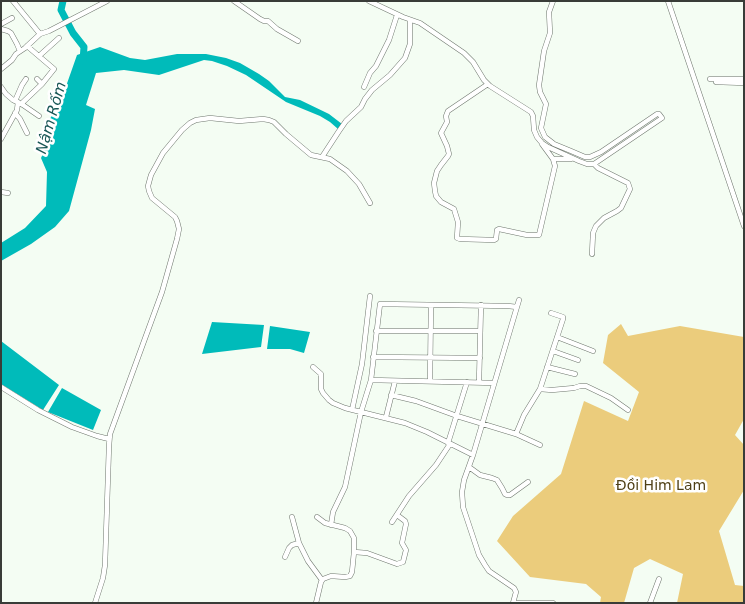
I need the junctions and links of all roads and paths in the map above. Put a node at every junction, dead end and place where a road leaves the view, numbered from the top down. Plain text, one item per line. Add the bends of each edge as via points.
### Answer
1 (13, 1) edge
2 (107, 1) edge
3 (234, 1) edge
4 (248, 1) edge
5 (369, 1) edge
6 (554, 1) edge
7 (668, 1) edge
8 (244, 7) junction
9 (397, 15) junction
10 (12, 18) dead end
11 (410, 20) junction
12 (1, 24) edge
13 (1, 30) edge
14 (40, 34) junction
15 (59, 38) dead end
16 (298, 41) dead end
17 (27, 46) junction
18 (20, 51) junction
19 (39, 56) junction
20 (1, 69) edge
21 (710, 78) dead end
22 (26, 79) dead end
23 (37, 79) dead end
24 (744, 79) edge
25 (716, 82) dead end
26 (42, 84) junction
27 (488, 84) junction
28 (744, 84) edge
29 (1, 87) edge
30 (364, 88) dead end
31 (18, 102) junction
32 (15, 113) junction
33 (39, 116) dead end
34 (538, 122) junction
35 (27, 133) dead end
36 (1, 139) edge
37 (542, 142) junction
38 (322, 157) junction
39 (553, 159) junction
40 (575, 159) junction
41 (594, 164) junction
42 (1, 192) edge
43 (8, 193) dead end
44 (370, 203) dead end
45 (744, 226) edge
46 (592, 254) dead end
47 (370, 296) dead end
48 (519, 300) dead end
49 (431, 305) junction
50 (481, 305) junction
51 (517, 307) junction
52 (550, 313) dead end
53 (376, 331) junction
54 (430, 331) junction
55 (480, 331) junction
56 (557, 337) junction
57 (553, 351) junction
58 (593, 351) dead end
59 (373, 357) junction
60 (430, 358) junction
61 (480, 358) junction
62 (578, 360) dead end
63 (313, 367) dead end
64 (547, 367) junction
65 (575, 374) dead end
66 (371, 380) junction
67 (395, 381) junction
68 (430, 381) junction
69 (467, 382) junction
70 (479, 382) junction
71 (494, 382) junction
72 (1, 387) edge
73 (540, 389) junction
74 (392, 395) junction
75 (352, 410) junction
76 (628, 410) dead end
77 (361, 412) junction
78 (457, 416) junction
79 (386, 417) junction
80 (482, 424) junction
81 (516, 434) junction
82 (109, 439) junction
83 (449, 443) junction
84 (540, 445) dead end
85 (473, 455) junction
86 (469, 467) junction
87 (528, 482) dead end
88 (396, 515) junction
89 (317, 516) dead end
90 (292, 517) dead end
91 (392, 522) dead end
92 (331, 525) junction
93 (299, 544) junction
94 (354, 552) junction
95 (285, 557) dead end
96 (659, 579) dead end
97 (322, 580) junction
98 (95, 603) edge
99 (316, 603) edge
100 (515, 603) edge
101 (553, 603) edge
102 (650, 603) edge

1 - 14 street
2 - 14 street
3 - 8 street
4 - 8 street
5 - 9 street
6 - 34 street via 539,83 546,105
7 - 45 street
8 - 16 street
9 - 11 street
9 - 30 street via 390,40
10 - 12 street
11 - 27 street via 420,23 464,53
11 - 38 street via 410,44 404,58 346,121
13 - 18 street via 11,33
14 - 17 street
15 - 19 street
17 - 18 street
17 - 19 street
18 - 20 street
19 - 26 street via 54,69
21 - 24 street
22 - 31 street
23 - 26 street
25 - 28 street
26 - 31 street
27 - 34 street via 529,110
27 - 39 street via 448,111 447,123 441,133 449,154 438,168 435,191 441,202 454,209 457,238 494,240 499,229 539,235 555,166
29 - 31 street
31 - 32 street
31 - 33 street
32 - 35 street
32 - 36 street
34 - 37 street via 536,134
34 - 41 street via 548,140 590,157 657,114 662,118
37 - 39 street
37 - 40 street
38 - 44 street via 352,175
38 - 82 street via 311,154 274,122 263,119 203,118 190,123 170,143 148,186 152,198 177,221 176,245
39 - 40 street
40 - 41 street
41 - 46 street via 628,183 630,189 621,208 596,226
42 - 43 street
47 - 75 street via 362,364
48 - 51 street
49 - 50 street
49 - 53 street via 380,304
49 - 54 street
50 - 51 street
50 - 55 street
51 - 71 street
52 - 56 street via 564,318
53 - 54 street
53 - 59 street
54 - 55 street
54 - 60 street
55 - 61 street
56 - 57 street
56 - 58 street
57 - 62 street
57 - 64 street
59 - 60 street
59 - 66 street
60 - 61 street
60 - 68 street
61 - 70 street
63 - 75 street via 320,374 322,391 329,400
64 - 65 street
64 - 73 street
66 - 67 street
66 - 77 street
67 - 68 street
67 - 74 street
68 - 69 street
69 - 70 street
69 - 78 street
70 - 71 street
71 - 80 street
72 - 82 street via 72,427
73 - 76 street via 586,386
73 - 81 street
74 - 78 street via 422,402
74 - 79 street
75 - 77 street
77 - 79 street
77 - 92 street via 344,490 332,512
78 - 80 street
78 - 83 street
79 - 83 street
80 - 81 street
80 - 85 street
81 - 84 street
82 - 98 street via 105,565
83 - 85 street
83 - 88 street via 436,465
85 - 86 street
86 - 87 street via 480,475 497,480 507,495
86 - 100 street via 462,501 475,545 487,569 514,588
88 - 91 street
88 - 94 street via 406,524 402,542 406,550 403,562 397,564 367,552
89 - 92 street
90 - 93 street
92 - 94 street via 350,531 354,538
93 - 95 street via 292,545
93 - 97 street
94 - 97 street via 350,576 331,576
96 - 102 street
97 - 99 street
100 - 101 street

